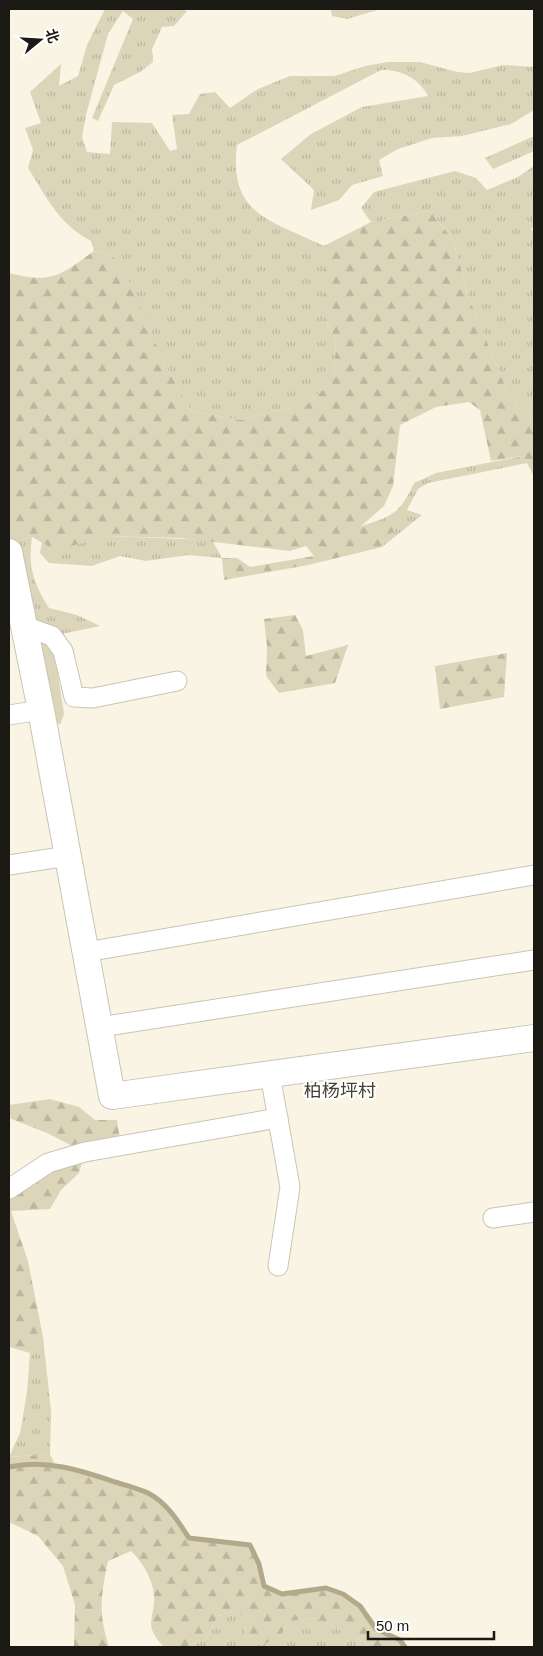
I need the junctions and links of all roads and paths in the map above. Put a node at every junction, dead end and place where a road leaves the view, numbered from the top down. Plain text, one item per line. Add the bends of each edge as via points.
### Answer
1 (9, 552) edge
2 (24, 626) junction
3 (177, 681) dead end
4 (41, 710) junction
5 (9, 715) edge
6 (68, 856) junction
7 (9, 865) edge
8 (534, 875) edge
9 (86, 952) junction
10 (534, 960) edge
11 (100, 1027) junction
12 (534, 1038) edge
13 (270, 1074) junction
14 (278, 1118) junction
15 (9, 1189) edge
16 (534, 1212) edge
17 (493, 1218) dead end
18 (278, 1266) dead end

1 - 2 street
2 - 3 street via 52,636 62,651 74,697 92,698
2 - 4 street
4 - 5 street
4 - 6 street
6 - 7 street
6 - 9 street
8 - 9 street
9 - 11 street
10 - 11 street
11 - 13 street via 112,1096
12 - 13 street
13 - 14 street
14 - 15 street via 85,1152 48,1163
14 - 18 street via 290,1187
16 - 17 street

